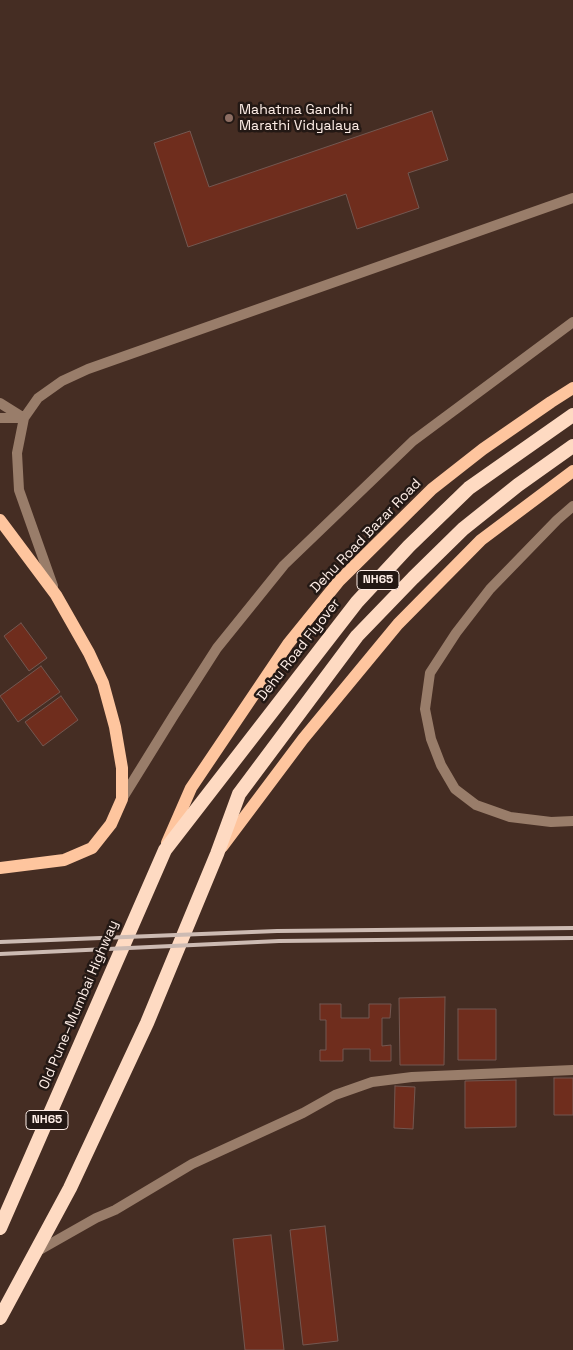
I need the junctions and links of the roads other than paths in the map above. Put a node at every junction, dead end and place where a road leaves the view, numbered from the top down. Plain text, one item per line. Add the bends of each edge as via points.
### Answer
1 (573, 198) edge
2 (573, 322) edge
3 (573, 388) edge
4 (0, 403) edge
5 (573, 415) edge
6 (0, 418) edge
7 (24, 418) junction
8 (573, 446) edge
9 (573, 471) edge
10 (573, 506) edge
11 (0, 520) edge
12 (56, 594) junction
13 (122, 799) junction
14 (573, 821) edge
15 (164, 850) junction
16 (218, 854) junction
17 (0, 868) edge
18 (573, 1070) edge
19 (0, 1228) edge
20 (34, 1253) junction
21 (0, 1318) edge

1 - 7 street via 88,369 62,381 38,398
2 - 13 street via 413,441 284,565 217,648
3 - 15 main road, Dehu Road Bazar Road via 483,449 432,489 339,581 288,644 191,788
4 - 7 street
5 - 15 highway, Dehu Road Flyover / NH65 via 469,488 409,546 357,602
6 - 7 street
7 - 12 street via 17,454 19,490
8 - 16 highway, NH65 via 463,529 357,636 239,794
9 - 16 main road via 481,540 398,624 303,739
10 - 14 street via 490,589 456,633 430,673 426,709 431,739 441,765 456,789 476,804 510,817
11 - 12 main road
12 - 13 main road via 103,683 122,768
13 - 17 main road via 111,824 92,848 64,860
15 - 19 highway, Old Pune–Mumbai Highway / NH65
16 - 20 highway via 147,1023 70,1188
18 - 20 street via 412,1077 372,1082 335,1095 192,1164
20 - 21 highway

